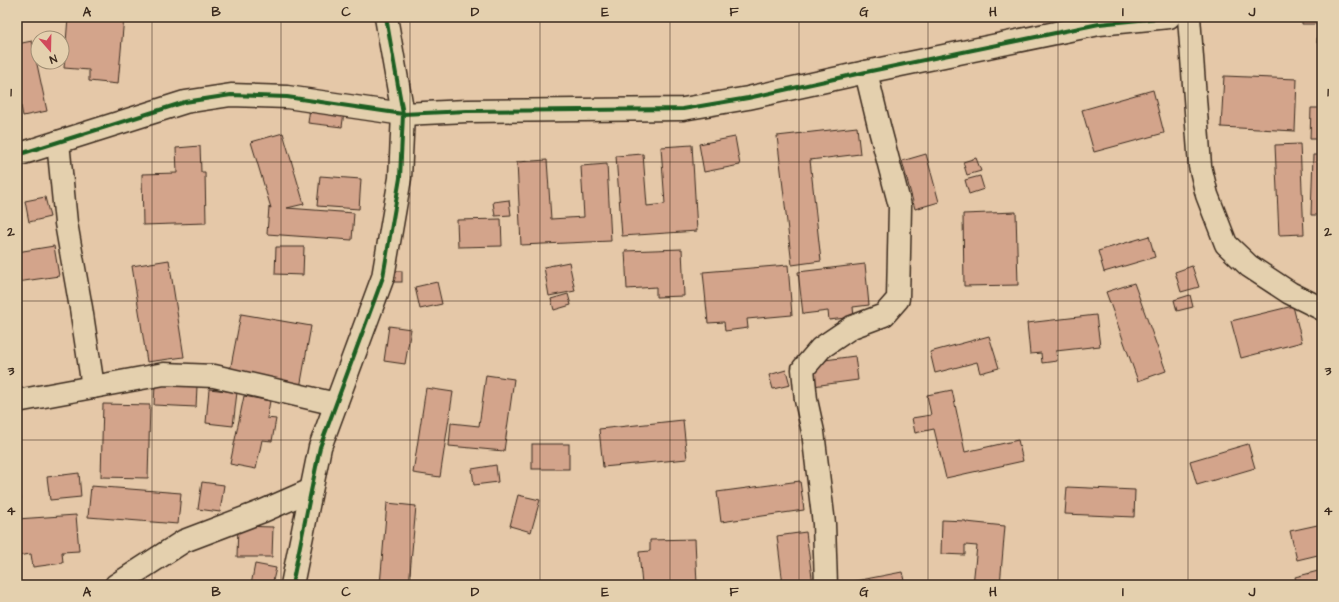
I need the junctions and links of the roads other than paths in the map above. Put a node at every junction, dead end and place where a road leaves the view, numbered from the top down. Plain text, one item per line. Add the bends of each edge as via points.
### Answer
1 (386, 17) edge
2 (1169, 17) edge
3 (1189, 17) edge
4 (866, 72) junction
5 (403, 114) junction
6 (58, 142) junction
7 (17, 155) edge
8 (1322, 309) edge
9 (93, 387) junction
10 (17, 401) edge
11 (336, 404) junction
12 (311, 490) junction
13 (116, 585) edge
14 (292, 585) edge
15 (826, 585) edge

1 - 5 street
2 - 4 street via 1099,24
3 - 8 street via 1200,166 1207,195 1226,244 1248,266 1290,293
4 - 5 street via 748,98 683,109
4 - 15 street via 900,206 898,299 884,315 852,327 821,348 803,369 824,524
5 - 6 street via 287,98 231,95 185,102
5 - 11 street via 400,178 383,277
6 - 7 street
6 - 9 street via 66,223
9 - 10 street
9 - 11 street via 164,374 214,376
11 - 12 street via 320,447
12 - 13 street via 184,541
12 - 14 street

